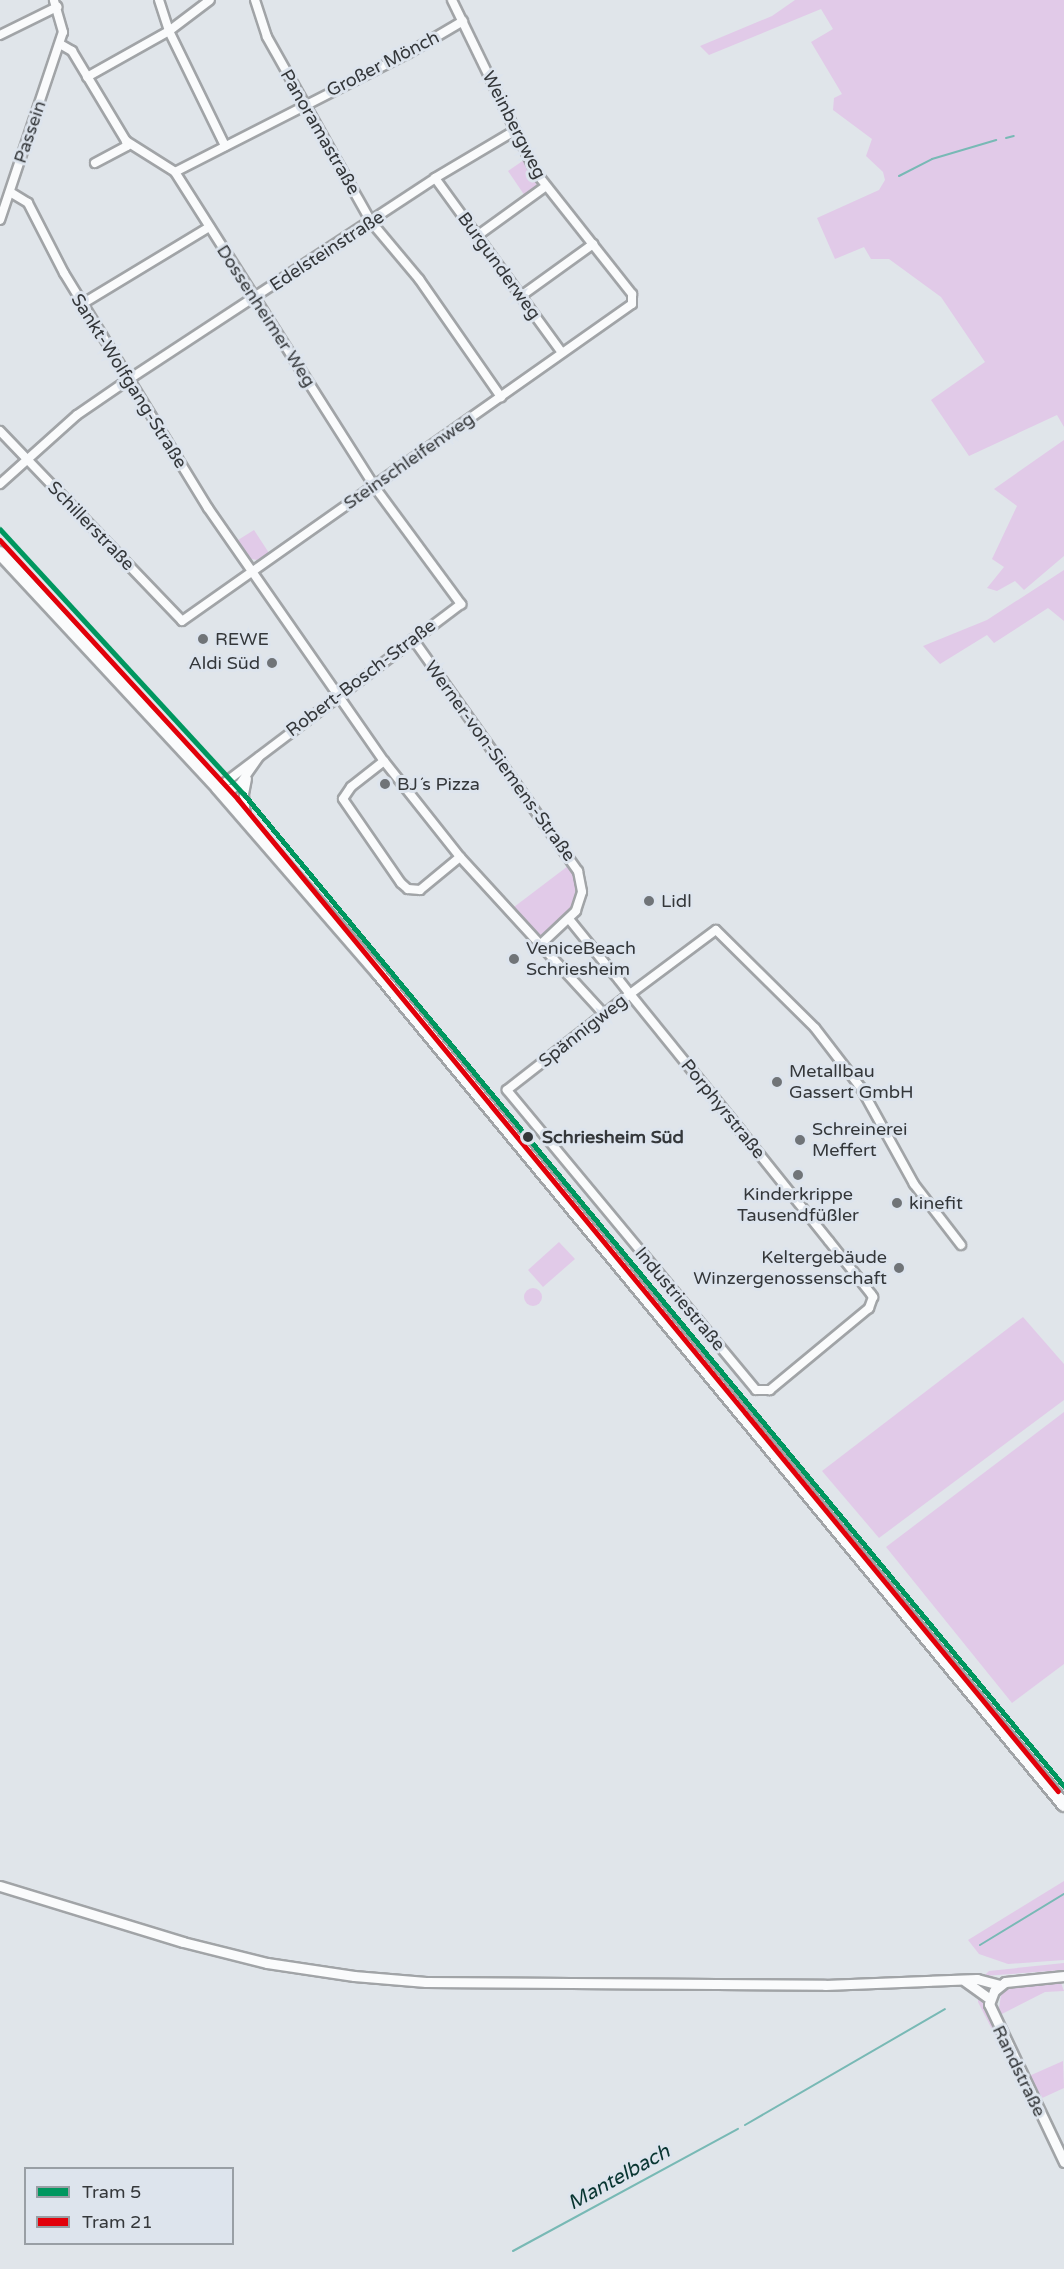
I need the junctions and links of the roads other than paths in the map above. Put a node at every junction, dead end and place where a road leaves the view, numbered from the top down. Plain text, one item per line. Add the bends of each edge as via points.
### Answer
1 (159, 0) edge
2 (210, 0) edge
3 (452, 0) edge
4 (55, 3) edge
5 (255, 4) edge
6 (463, 21) junction
7 (169, 31) junction
8 (0, 35) edge
9 (60, 44) junction
10 (87, 77) junction
11 (303, 104) junction
12 (514, 131) junction
13 (126, 141) junction
14 (225, 146) junction
15 (95, 163) dead end
16 (175, 172) junction
17 (435, 178) junction
18 (546, 186) junction
19 (10, 192) junction
20 (0, 220) edge
21 (372, 223) junction
22 (209, 227) junction
23 (477, 236) junction
24 (593, 244) junction
25 (521, 296) junction
26 (634, 299) joint
27 (253, 300) junction
28 (82, 304) junction
29 (562, 353) junction
30 (128, 380) junction
31 (501, 397) junction
32 (0, 431) edge
33 (26, 458) junction
34 (0, 484) edge
35 (374, 486) junction
36 (0, 553) edge
37 (252, 572) junction
38 (461, 604) joint
39 (182, 621) joint
40 (413, 639) junction
41 (337, 694) junction
42 (261, 754) junction
43 (384, 761) junction
44 (248, 778) junction
45 (218, 788) junction
46 (246, 818) junction
47 (460, 857) junction
48 (569, 919) junction
49 (542, 943) junction
50 (630, 994) junction
51 (604, 1014) junction
52 (507, 1090) joint
53 (961, 1245) dead end
54 (873, 1301) joint
55 (1064, 1805) edge
56 (0, 1886) edge
57 (1064, 1976) edge
58 (965, 1981) junction
59 (1002, 1983) junction
60 (990, 1999) junction
61 (1064, 2138) edge
62 (1054, 2143) junction
63 (1064, 2162) edge

1 - 7 street
2 - 7 street
3 - 6 street, Weinbergweg
4 - 8 street
4 - 9 street, Passein via 63,27
5 - 11 street, Panoramastraße via 267,37
6 - 11 street, Großer Mönch via 407,54
6 - 12 street, Weinbergweg
7 - 10 street
7 - 14 street
9 - 10 street, Dossenheimer Weg via 72,51
9 - 19 street, Passein
10 - 13 street, Dossenheimer Weg
11 - 14 street, Großer Mönch
11 - 21 street, Panoramastraße
12 - 17 street, Edelsteinstraße
12 - 18 street, Weinbergweg
13 - 15 street via 127,146
13 - 16 street, Dossenheimer Weg
14 - 16 street, Großer Mönch
16 - 22 street, Dossenheimer Weg
17 - 21 street, Edelsteinstraße
17 - 23 street, Burgunderweg
18 - 23 street
18 - 24 street, Weinbergweg
19 - 20 street, Passein
19 - 28 street, Sankt-Wolfgang-Straße via 28,202
21 - 27 street, Edelsteinstraße
21 - 31 street, Panoramastraße via 419,279
22 - 27 street, Dossenheimer Weg
22 - 28 street
23 - 25 street, Burgunderweg
24 - 25 street
24 - 26 street, Weinbergweg
25 - 29 street, Burgunderweg
26 - 29 street, Steinschleifenweg
27 - 30 street, Edelsteinstraße
27 - 35 street, Dossenheimer Weg
28 - 30 street, Sankt-Wolfgang-Straße
29 - 31 street, Steinschleifenweg
30 - 33 street, Edelsteinstraße via 76,415
30 - 37 street, Sankt-Wolfgang-Straße
31 - 35 street, Steinschleifenweg
32 - 33 street, Schillerstraße
33 - 34 street, Edelsteinstraße
33 - 39 street, Schillerstraße
35 - 37 street, Steinschleifenweg
35 - 38 street, Dossenheimer Weg
36 - 45 main road
37 - 39 street, Steinschleifenweg
37 - 41 street, Sankt-Wolfgang-Straße
38 - 40 street, Robert-Bosch-Straße
40 - 41 street, Robert-Bosch-Straße
40 - 48 street, Werner-von-Siemens-Straße via 578,871 582,892
41 - 42 street, Robert-Bosch-Straße
41 - 43 street, Sankt-Wolfgang-Straße
42 - 44 street, Robert-Bosch-Straße
42 - 45 street, Robert-Bosch-Straße
43 - 47 street, Sankt-Wolfgang-Straße
43 - 47 street via 351,787 343,799 401,883 408,889 420,890
44 - 45 street via 232,789
44 - 46 street via 244,794
45 - 46 main road
46 - 55 main road
47 - 49 street, Sankt-Wolfgang-Straße
48 - 49 street, Werner-von-Siemens-Straße
48 - 50 street, Porphyrstraße
49 - 51 street, Sankt-Wolfgang-Straße
50 - 51 street, Spännigweg
50 - 53 street, Spännigweg via 716,930 815,1028 861,1088 914,1184
50 - 54 street, Porphyrstraße
51 - 52 street, Spännigweg
52 - 54 street, Industriestraße via 756,1390 770,1390
56 - 58 street via 183,1942 267,1963 354,1977 426,1982 802,1985
57 - 59 street
58 - 59 street
58 - 60 street
59 - 60 street
60 - 62 street, Randstraße via 990,2012
61 - 62 street
62 - 63 street, Randstraße

